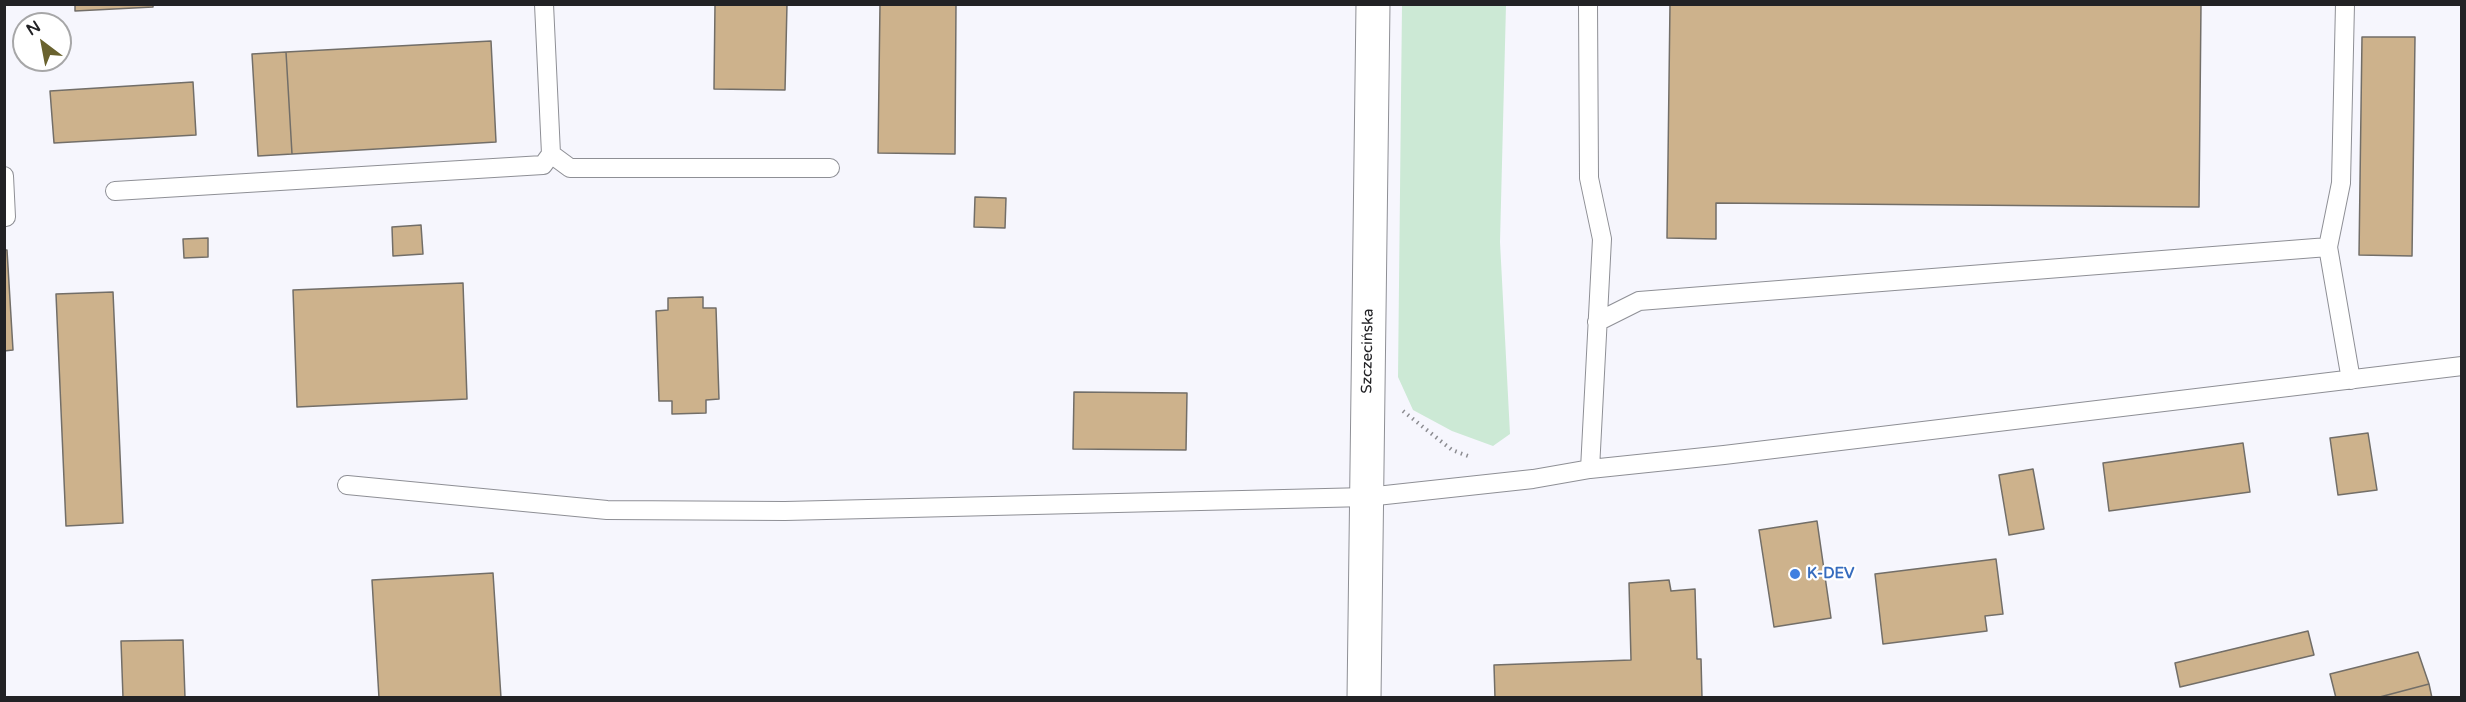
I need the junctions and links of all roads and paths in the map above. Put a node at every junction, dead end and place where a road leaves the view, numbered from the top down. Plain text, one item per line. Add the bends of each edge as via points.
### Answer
1 (544, 4) edge
2 (1373, 4) edge
3 (1588, 4) edge
4 (2345, 4) edge
5 (551, 154) junction
6 (830, 168) dead end
7 (4, 176) edge
8 (115, 191) dead end
9 (6, 217) dead end
10 (2328, 247) junction
11 (1598, 322) junction
12 (1368, 366) junction
13 (2462, 366) edge
14 (2351, 380) junction
15 (1472, 457) dead end
16 (1590, 468) junction
17 (347, 484) dead end
18 (1366, 496) junction
19 (1364, 698) edge

1 - 5 lane
2 - 12 main road, Szczecińska
3 - 11 lane via 1589,178 1602,239
4 - 10 lane via 2342,183
5 - 6 lane via 570,168
5 - 8 lane via 543,165
7 - 9 lane
10 - 11 lane via 1639,301
10 - 14 lane
11 - 16 lane
12 - 15 path via 1385,392 1411,419 1452,450
12 - 18 main road, Szczecińska
13 - 14 lane
14 - 16 lane
16 - 18 lane via 1533,479
17 - 18 lane via 607,510 785,511
18 - 19 main road, Szczecińska

